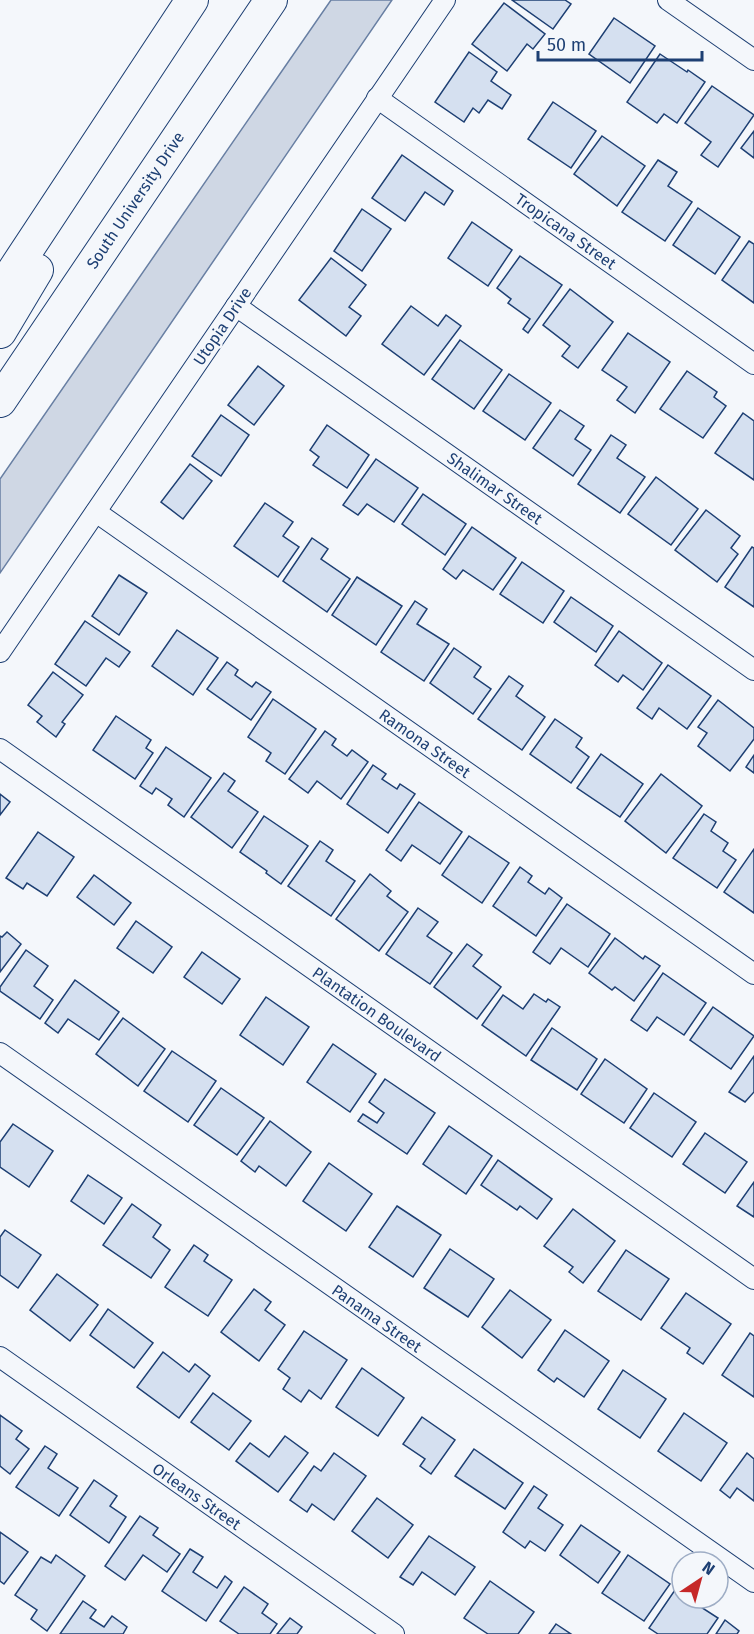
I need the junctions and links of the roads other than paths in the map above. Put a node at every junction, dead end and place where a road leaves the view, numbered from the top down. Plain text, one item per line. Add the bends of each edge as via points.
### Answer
1 (192, 0) edge
2 (271, 0) edge
3 (445, 0) edge
4 (668, 0) edge
5 (754, 60) edge
6 (377, 98) junction
7 (100, 139) junction
8 (0, 291) edge
9 (236, 306) junction
10 (0, 332) edge
11 (754, 364) edge
12 (0, 401) edge
13 (96, 512) junction
14 (0, 652) edge
15 (754, 670) edge
16 (0, 749) edge
17 (754, 974) edge
18 (0, 1053) edge
19 (754, 1279) edge
20 (0, 1358) edge
21 (754, 1582) edge
22 (394, 1634) edge

1 - 7 main road
2 - 12 main road, South University Drive
3 - 6 street, Utopia Drive
4 - 5 street
6 - 9 street, Utopia Drive
6 - 11 street, Tropicana Street
7 - 8 main road
7 - 10 main road via 94,174
9 - 13 street, Utopia Drive
9 - 15 street, Shalimar Street
13 - 14 street, Utopia Drive
13 - 17 street, Ramona Street
16 - 19 street, Plantation Boulevard
18 - 21 street, Panama Street
20 - 22 street, Orleans Street

